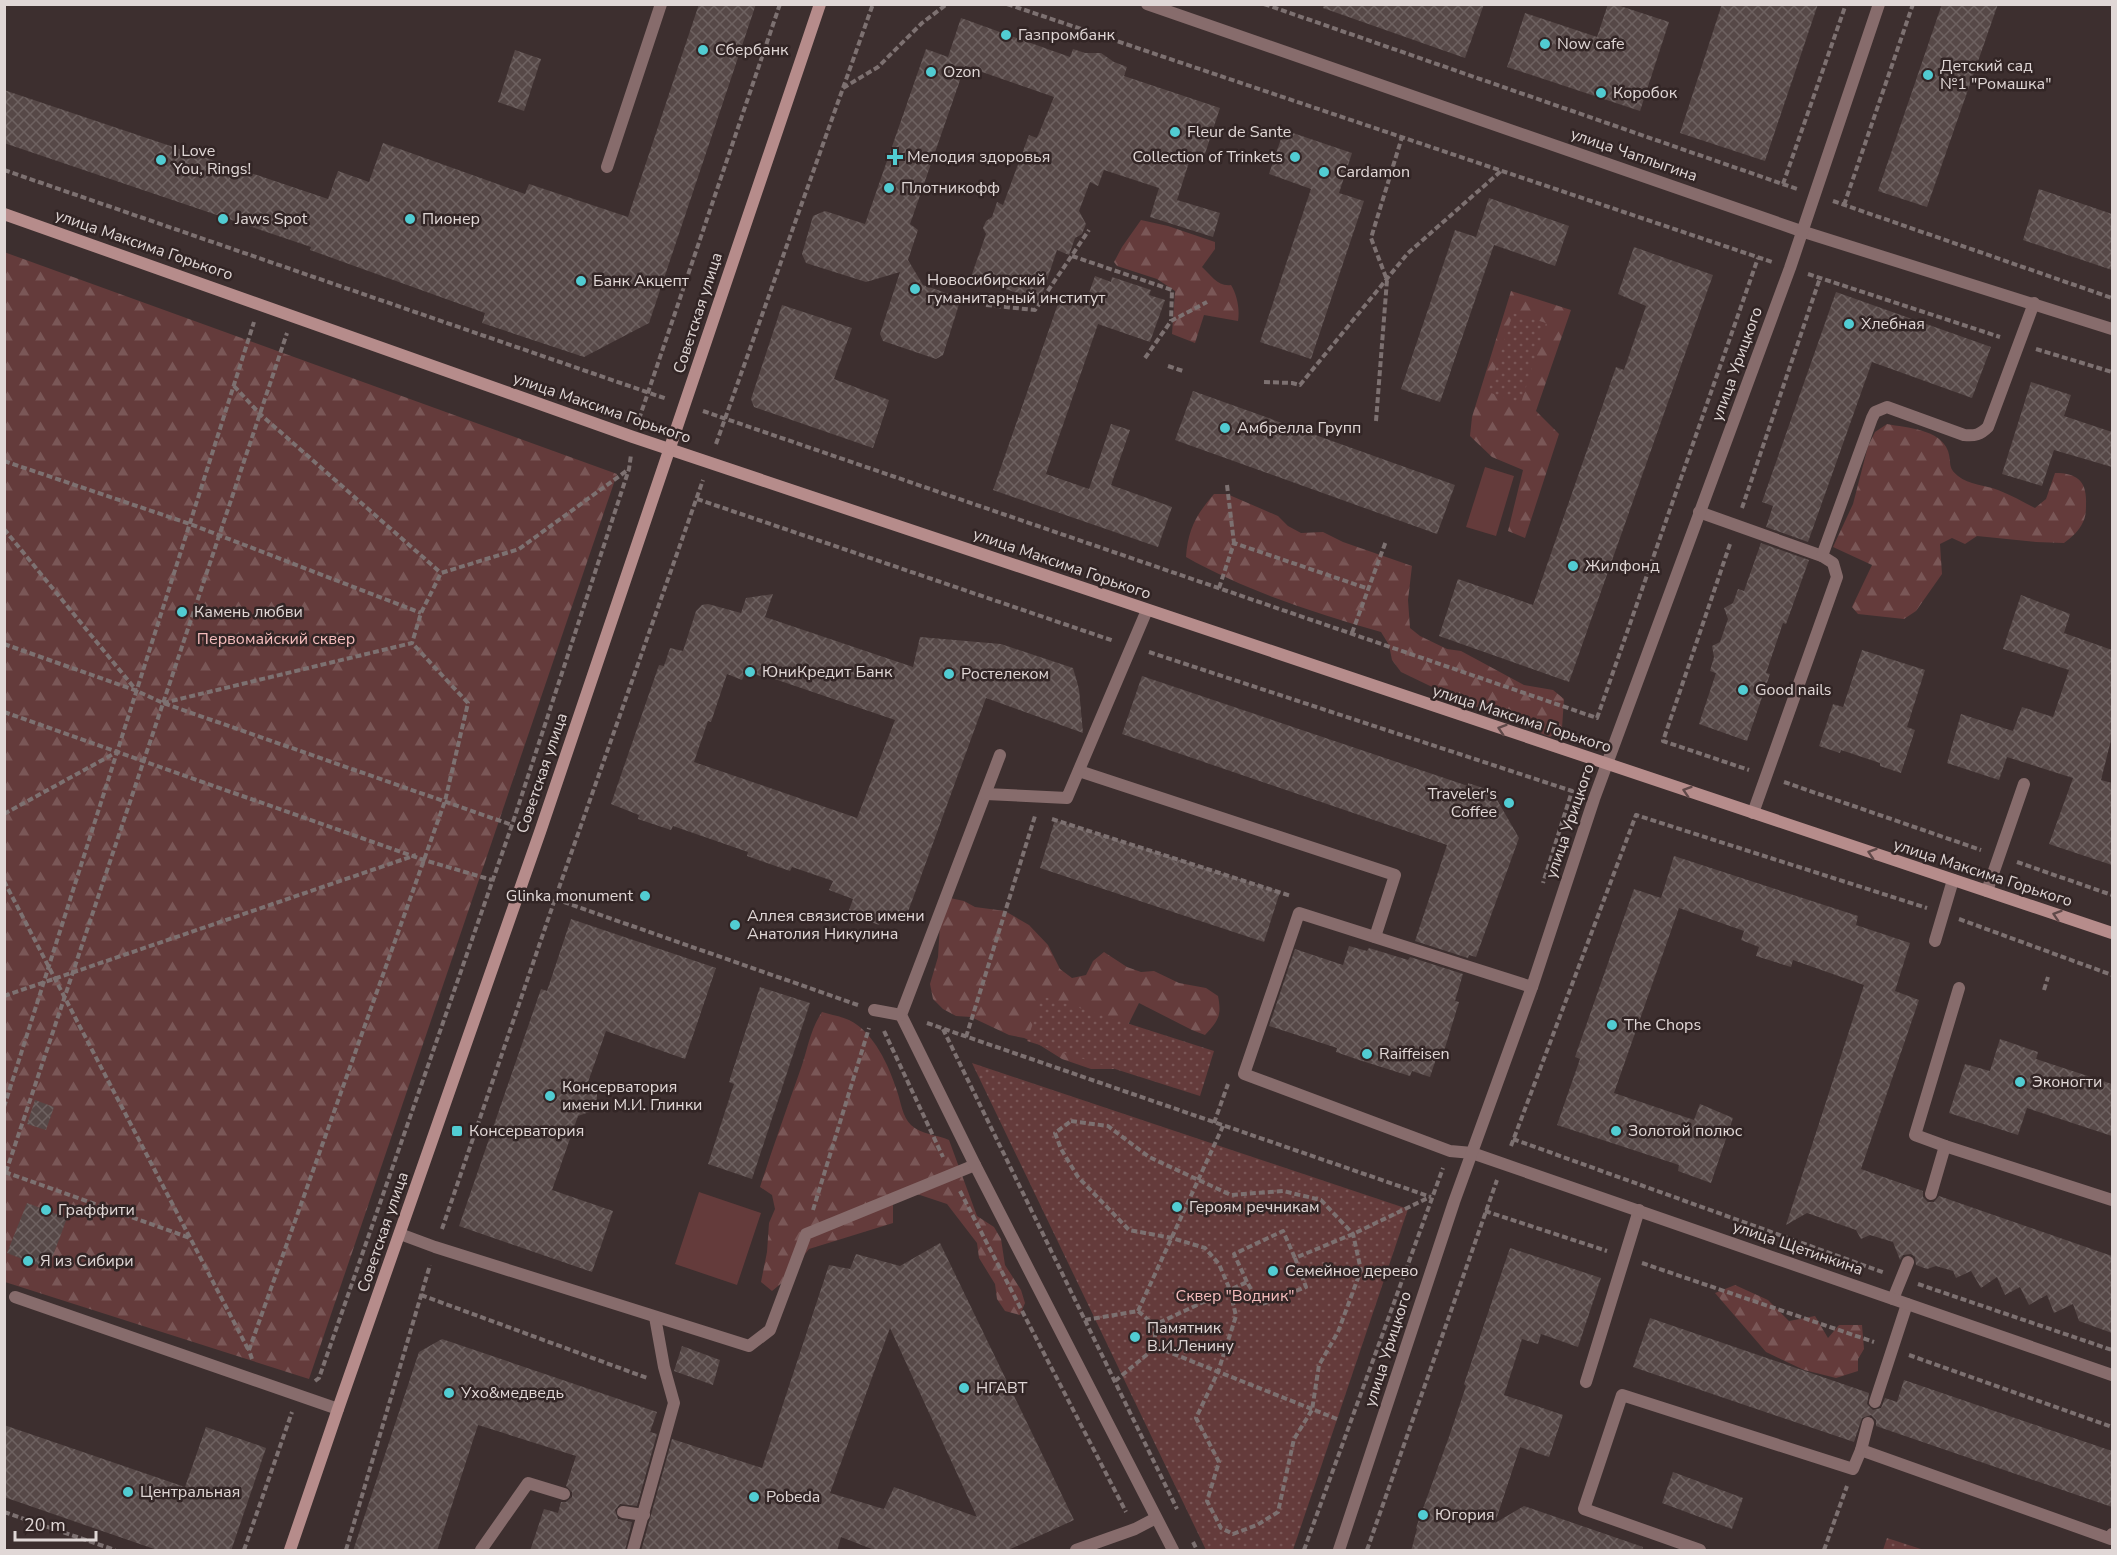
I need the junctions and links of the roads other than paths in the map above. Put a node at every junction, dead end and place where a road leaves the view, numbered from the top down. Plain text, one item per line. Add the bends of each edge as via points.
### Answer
1 (661, 4) edge
2 (820, 4) edge
3 (1147, 4) edge
4 (1879, 4) edge
5 (607, 167) dead end
6 (4, 214) edge
7 (1801, 231) junction
8 (2034, 303) junction
9 (2112, 329) edge
10 (670, 449) junction
11 (1699, 512) junction
12 (1822, 556) junction
13 (1147, 610) junction
14 (1000, 755) dead end
15 (1607, 764) junction
16 (1079, 771) junction
17 (2024, 784) dead end
18 (986, 794) junction
19 (1753, 813) junction
20 (1953, 880) junction
21 (1987, 891) junction
22 (2112, 933) edge
23 (1375, 937) junction
24 (1935, 941) dead end
25 (1532, 987) junction
26 (1959, 988) dead end
27 (874, 1011) road end
28 (902, 1015) junction
29 (1945, 1146) junction
30 (1472, 1153) junction
31 (975, 1165) junction
32 (1931, 1194) dead end
33 (2112, 1200) edge
34 (1639, 1210) junction
35 (400, 1234) junction
36 (1908, 1263) dead end
37 (15, 1297) dead end
38 (1893, 1299) junction
39 (1907, 1304) junction
40 (655, 1317) junction
41 (2112, 1375) edge
42 (1586, 1382) dead end
43 (1875, 1401) dead end
44 (338, 1408) junction
45 (1868, 1423) dead end
46 (1861, 1450) junction
47 (564, 1494) dead end
48 (623, 1512) dead end
49 (644, 1515) junction
50 (1156, 1518) junction
51 (2112, 1534) edge
52 (290, 1551) edge
53 (482, 1551) edge
54 (633, 1551) edge
55 (1077, 1551) edge
56 (1173, 1551) edge
57 (1339, 1551) edge
58 (1700, 1551) edge

1 - 5 street
2 - 10 street, Советская улица
3 - 7 street, улица Чаплыгина
4 - 7 street, улица Урицкого
6 - 10 street, улица Максима Горького
7 - 8 street, улица Чаплыгина
7 - 11 street, улица Урицкого
8 - 9 street, улица Чаплыгина
8 - 12 street via 1988,427 1981,434 1964,435 1887,407 1875,412
10 - 13 street, улица Максима Горького
10 - 35 street, Советская улица
11 - 12 street
11 - 15 street, улица Урицкого
12 - 19 street via 1833,563 1837,577
15 -> 13 street, улица Максима Горького
13 - 16 street
14 - 18 street
19 -> 15 street, улица Максима Горького
15 - 25 street, улица Урицкого
16 - 18 street via 1067,798
16 - 23 street via 1395,875
17 - 21 street
18 - 28 street
20 -> 19 street, улица Максима Горького
20 - 21 street, улица Максима Горького
20 - 24 street
22 -> 21 street, улица Максима Горького
23 - 25 street
23 - 30 street, улица Щетинкина via 1299,912 1244,1074 1450,1151
25 - 30 street, улица Урицкого
26 - 29 street via 1915,1135
27 - 28 street
28 - 31 street
29 - 32 street
29 - 33 street
30 - 34 street, улица Щетинкина
30 - 57 street, улица Урицкого
31 - 40 street via 806,1234 770,1330 749,1346
31 - 50 street
34 - 38 street, улица Щетинкина
34 - 42 street
35 - 40 street
35 - 44 street, Советская улица
36 - 38 street
37 - 44 street
38 - 39 street, улица Щетинкина
39 - 41 street, улица Щетинкина
39 - 43 street
40 - 49 street via 674,1403
44 - 52 street, Советская улица
45 - 46 street
46 - 51 street via 2110,1539
46 - 58 street via 1853,1468 1622,1395 1584,1509
47 - 53 street via 528,1483
48 - 49 street
49 - 54 street
50 - 55 street
50 - 56 street

